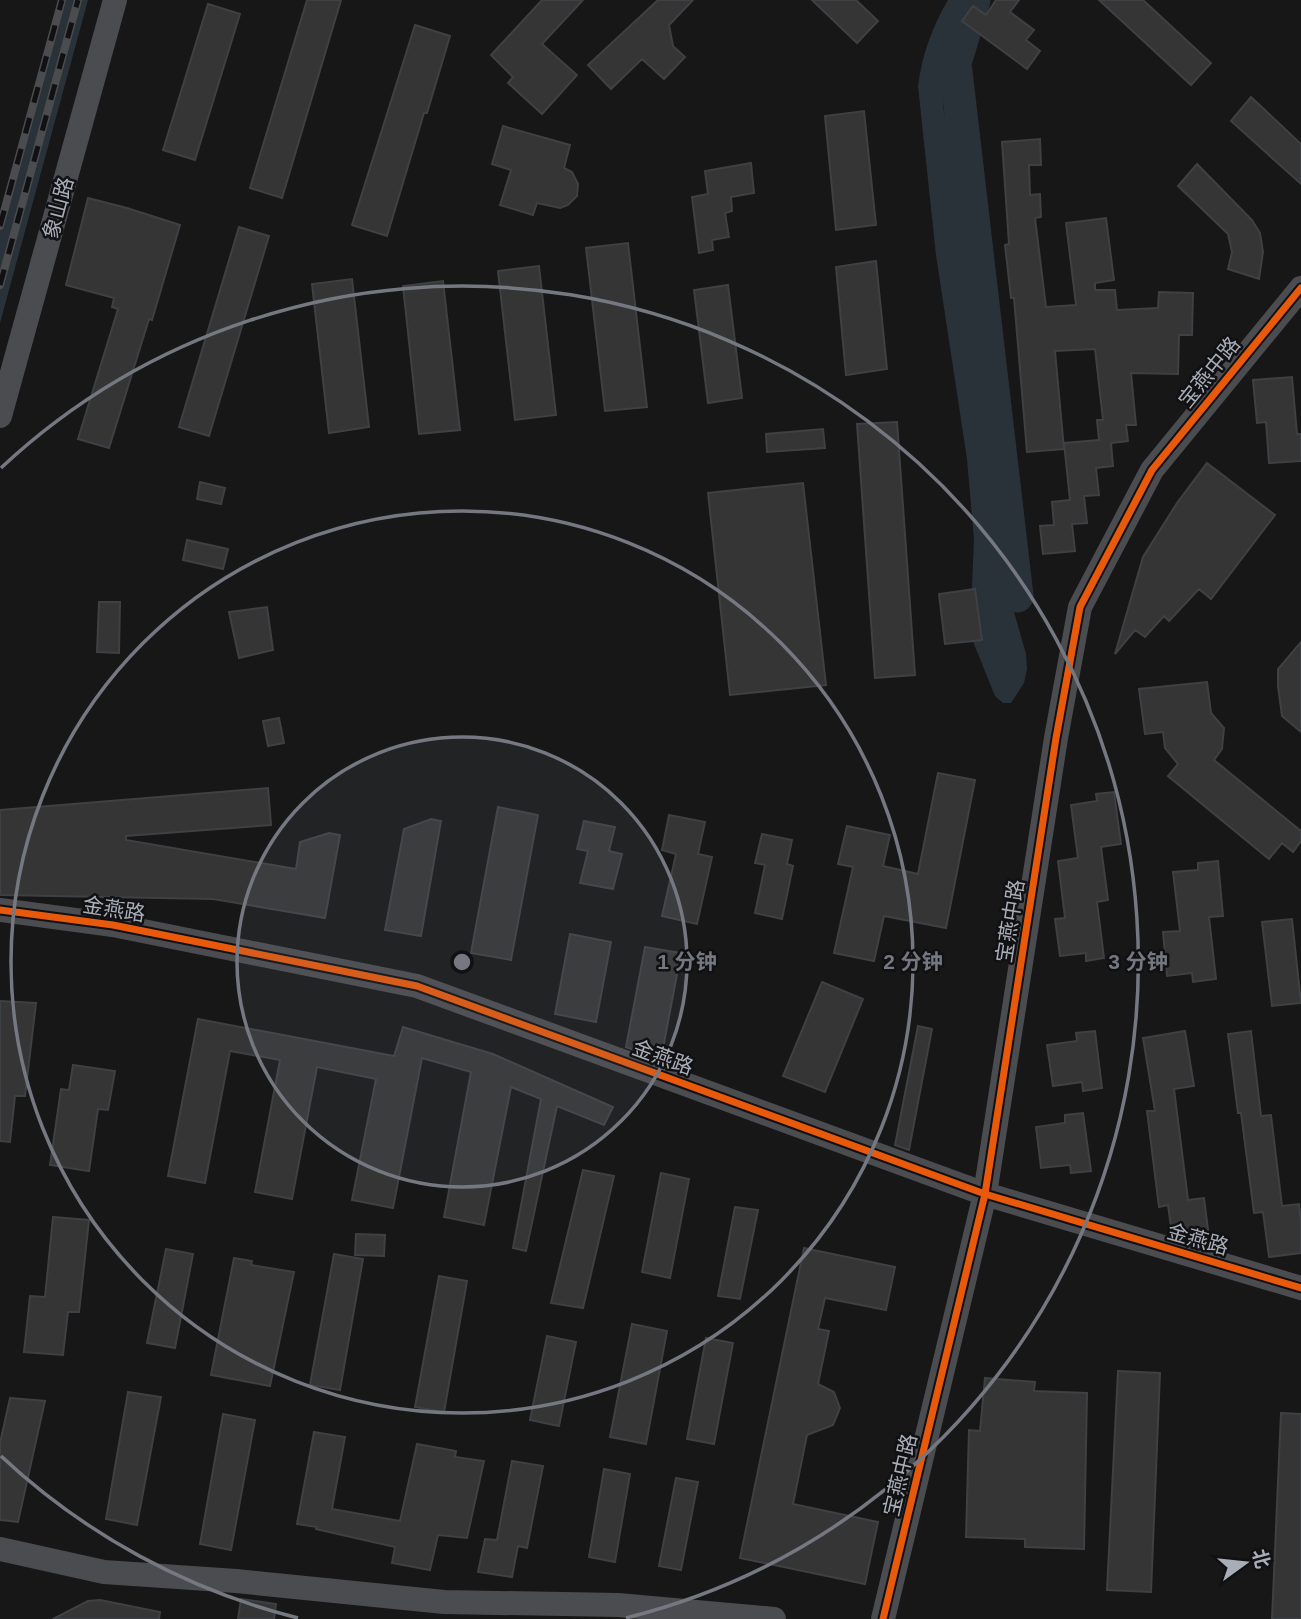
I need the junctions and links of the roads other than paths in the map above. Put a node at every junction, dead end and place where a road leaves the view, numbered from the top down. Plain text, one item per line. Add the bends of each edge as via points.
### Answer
1 (115, 0) edge
2 (1301, 288) edge
3 (0, 416) edge
4 (0, 910) edge
5 (985, 1194) junction
6 (1301, 1288) edge
7 (0, 1549) edge
8 (774, 1619) edge
9 (883, 1619) edge

1 - 3 street, 象山路
2 - 5 street, 宝燕中路 via 1152,470 1080,607
4 - 5 street, 金燕路 via 113,925 417,986
5 - 6 street, 金燕路
5 - 9 street, 宝燕中路
7 - 8 street via 104,1572 444,1602 618,1605

